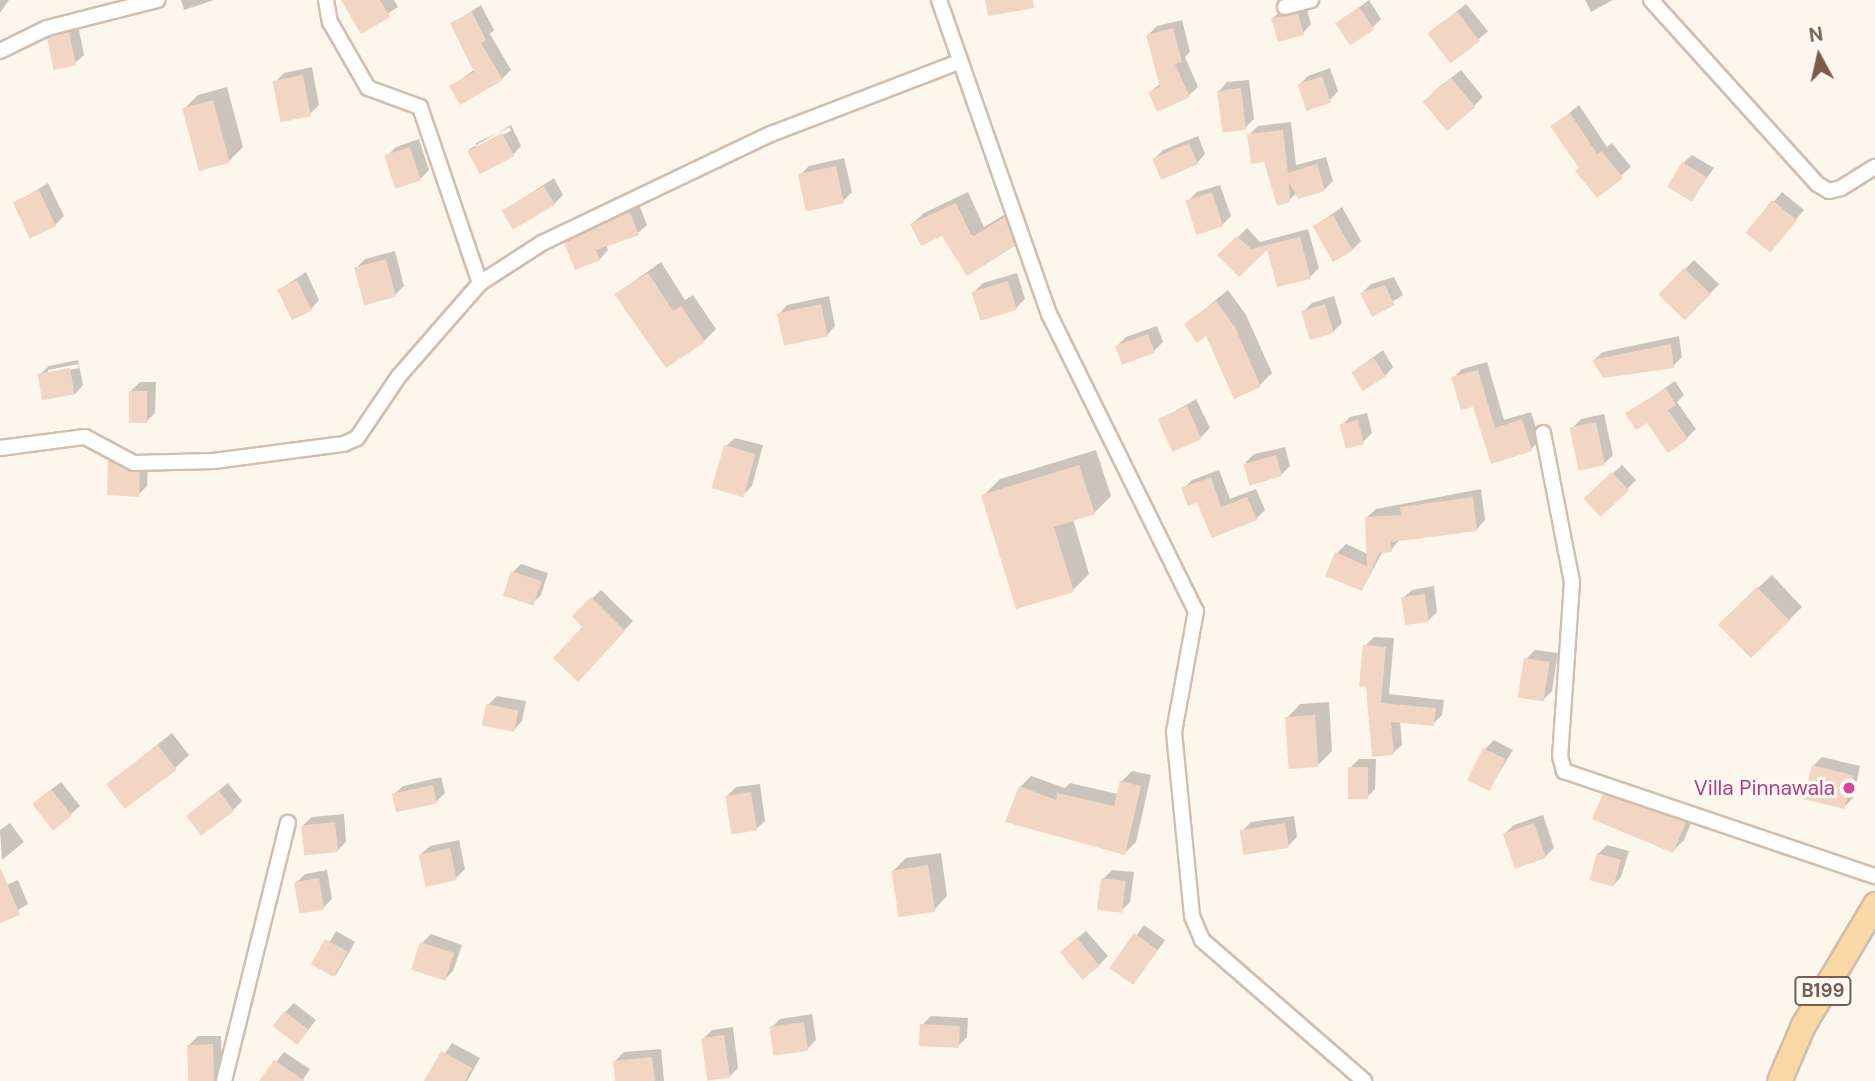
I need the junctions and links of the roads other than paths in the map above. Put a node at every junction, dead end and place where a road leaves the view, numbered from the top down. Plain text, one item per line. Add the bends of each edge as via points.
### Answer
1 (157, 0) edge
2 (326, 0) edge
3 (939, 0) edge
4 (1311, 0) edge
5 (1651, 0) edge
6 (1285, 8) dead end
7 (0, 51) edge
8 (959, 62) junction
9 (1875, 167) edge
10 (480, 283) junction
11 (1543, 433) dead end
12 (0, 448) edge
13 (288, 823) dead end
14 (1875, 876) edge
15 (1875, 904) edge
16 (224, 1081) edge
17 (1364, 1081) edge
18 (1779, 1081) edge

1 - 7 street via 47,28
2 - 10 street via 330,22 368,88 420,107
3 - 8 street
4 - 6 street
5 - 9 street via 1817,184 1829,191 1841,188
8 - 10 street via 771,134 542,243
8 - 17 street via 1049,314 1196,611 1174,732 1192,916 1202,940
10 - 12 street via 399,376 357,438 344,444 214,461 134,463 85,437
11 - 14 street via 1572,582 1560,756 1564,771
13 - 16 street
15 - 18 main road, B199 via 1803,1025

